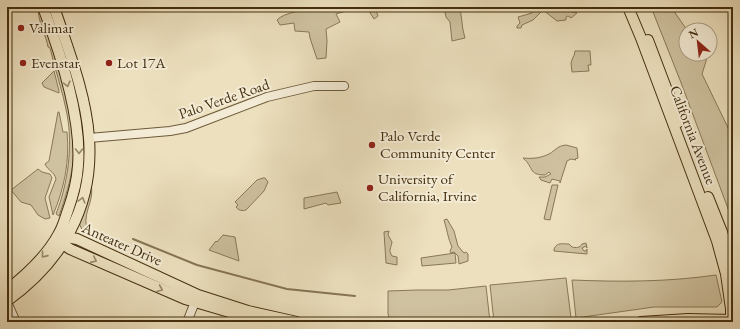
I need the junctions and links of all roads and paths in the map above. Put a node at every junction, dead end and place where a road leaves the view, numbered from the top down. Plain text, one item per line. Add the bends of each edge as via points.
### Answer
1 (43, 7) edge
2 (54, 7) edge
3 (628, 7) edge
4 (633, 7) edge
5 (344, 86) dead end
6 (89, 138) junction
7 (63, 239) junction
8 (733, 273) edge
9 (7, 290) edge
10 (197, 298) junction
11 (7, 302) edge
12 (732, 320) edge
13 (16, 322) edge
14 (187, 322) edge
15 (264, 322) edge
16 (297, 322) edge
17 (641, 322) edge

1 -> 7 main road via 61,60 78,136 76,183 64,222
2 - 6 main road via 82,95
3 - 12 main road, California Avenue via 717,241 726,274
4 - 8 main road, California Avenue via 657,61 722,232
5 - 6 street, Palo Verde Road via 314,86 267,97 186,128
7 -> 6 main road via 82,203 88,173
7 -> 9 main road
7 - 10 main road, Anteater Drive via 70,249 126,274 185,299
7 - 11 main road via 57,254 34,280
10 - 14 street
10 - 15 main road, Anteater Drive
10 - 16 main road, Anteater Drive
11 - 13 street
12 - 17 main road

